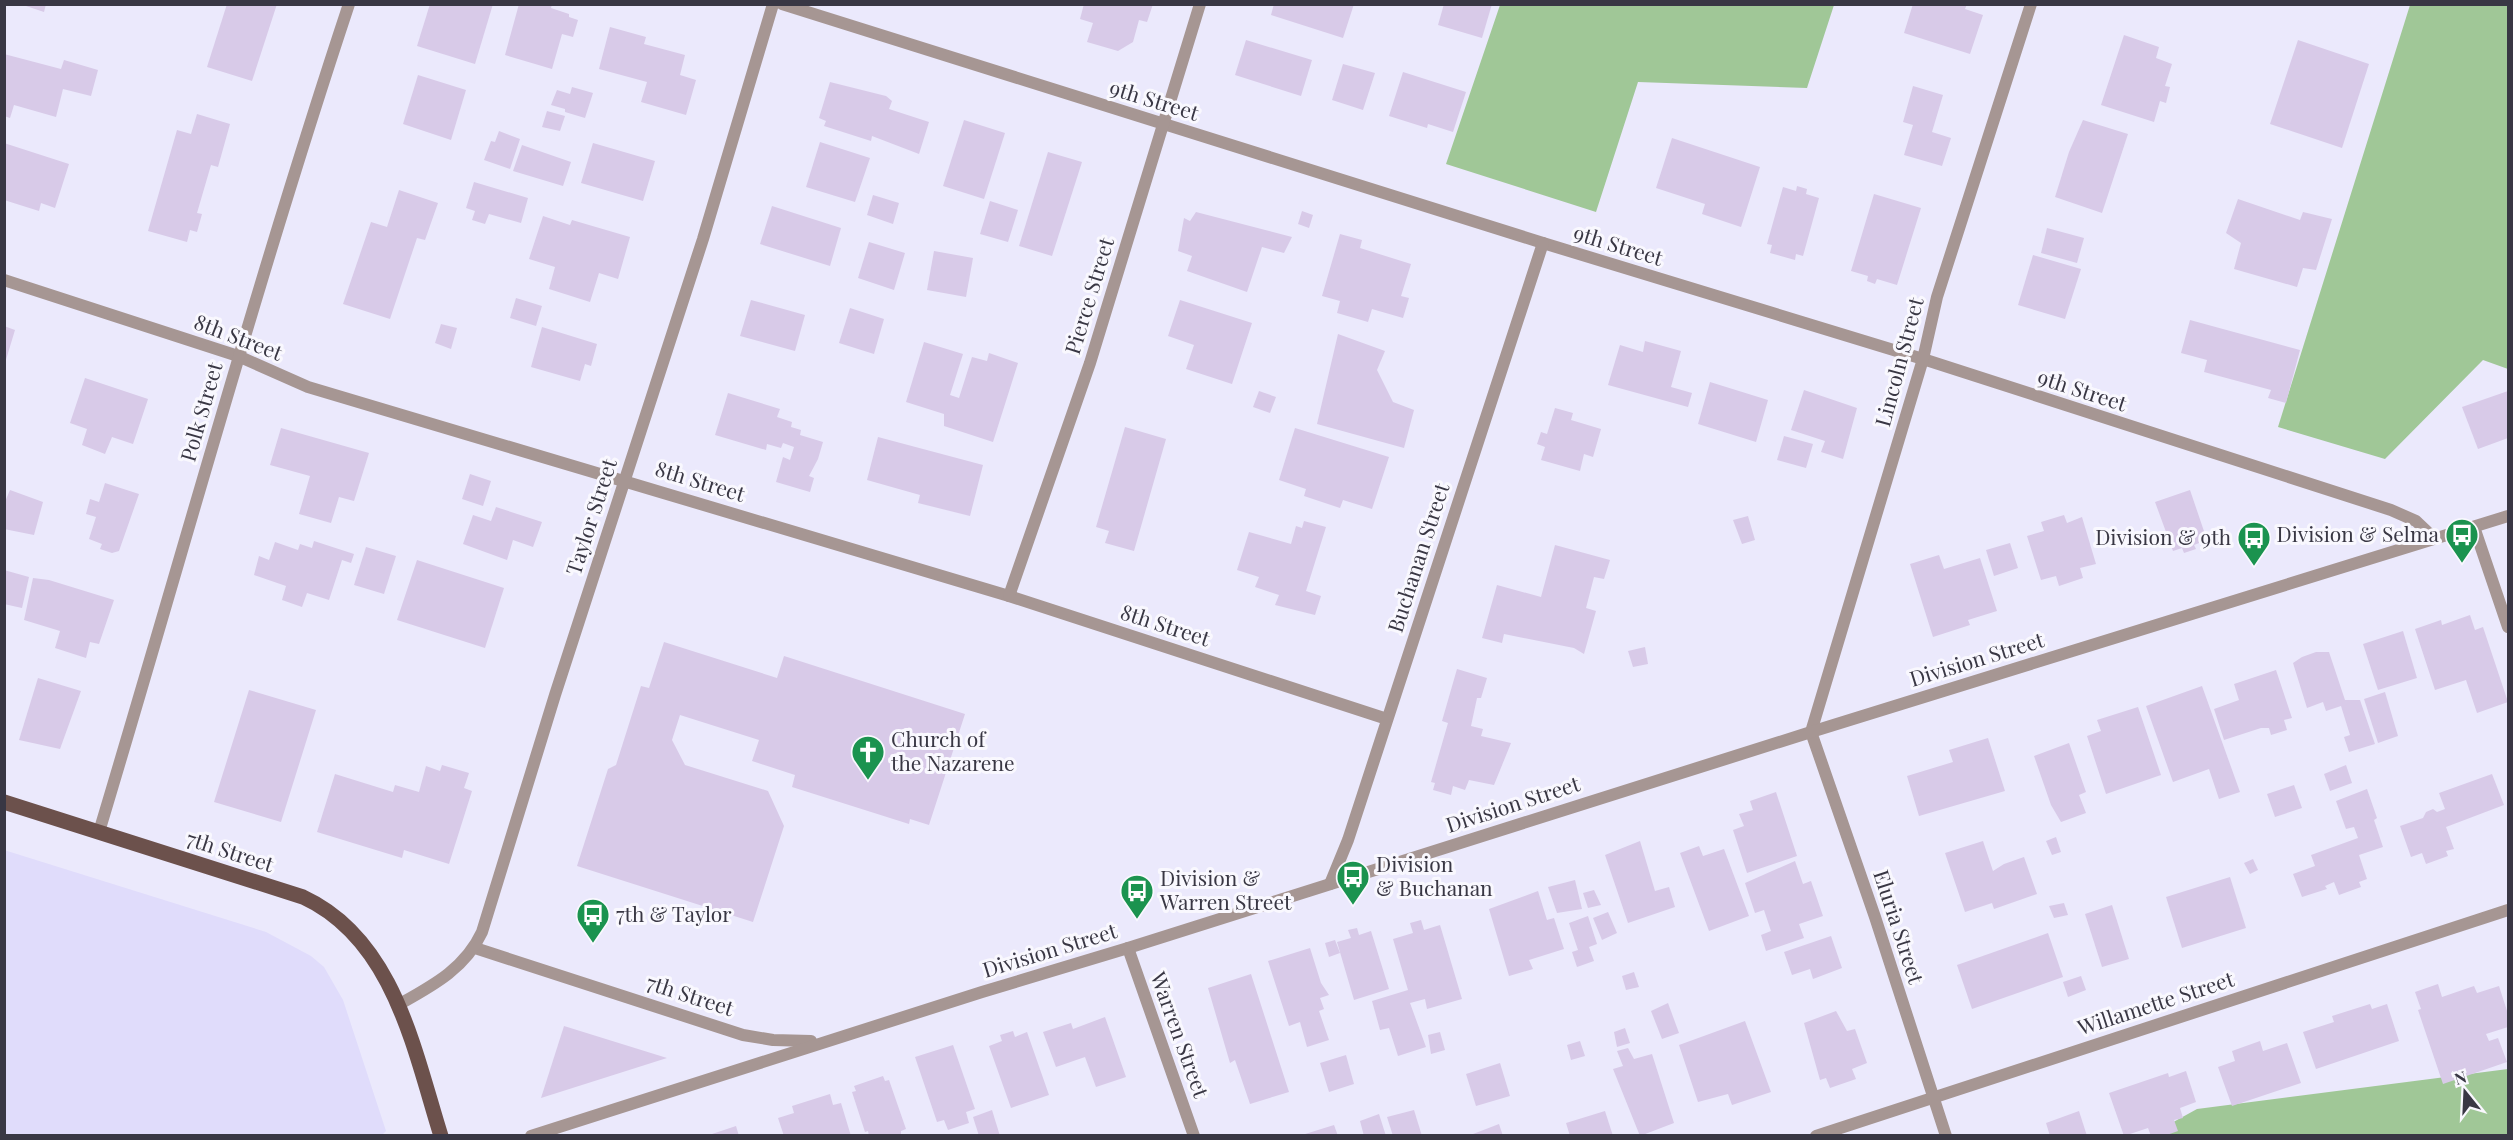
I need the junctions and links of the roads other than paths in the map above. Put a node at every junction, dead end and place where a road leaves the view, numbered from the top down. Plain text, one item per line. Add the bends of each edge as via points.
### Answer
1 (349, 4) edge
2 (773, 4) edge
3 (782, 4) edge
4 (1200, 4) edge
5 (2031, 4) edge
6 (1163, 124) junction
7 (1543, 243) junction
8 (4, 280) edge
9 (238, 356) junction
10 (1923, 359) junction
11 (625, 480) junction
12 (2508, 516) edge
13 (2474, 527) junction
14 (2435, 539) junction
15 (1009, 597) junction
16 (2508, 627) edge
17 (1387, 719) junction
18 (1811, 732) junction
19 (4, 802) edge
20 (99, 832) junction
21 (1330, 884) junction
22 (2508, 910) edge
23 (475, 948) junction
24 (1128, 948) junction
25 (398, 1005) junction
26 (827, 1041) junction
27 (1933, 1096) junction
28 (441, 1136) edge
29 (531, 1136) edge
30 (1194, 1136) edge
31 (1816, 1136) edge
32 (1946, 1136) edge

1 - 9 street, Polk Street
2 - 11 street, Taylor Street
3 - 6 street, 9th Street
4 - 6 street, Pierce Street
5 - 10 street, Lincoln Street via 1937,297
6 - 7 street, 9th Street
6 - 15 street, Pierce Street via 1090,363
7 - 10 street, 9th Street
7 - 17 street, Buchanan Street
8 - 9 street, 8th Street
9 - 11 street, 8th Street via 308,387
9 - 20 street, Polk Street
10 - 14 street, 9th Street via 2391,510 2416,521
10 - 18 street, Lincoln Street
11 - 15 street, 8th Street
11 - 23 street, Taylor Street
12 - 13 street, Division Street
13 - 14 street, Division Street
13 - 16 street
14 - 18 street, Division Street
15 - 17 street, 8th Street
17 - 21 street, Buchanan Street
18 - 21 street, Division Street
18 - 27 street, Eluria Street
19 - 20 main road, 7th Street
20 - 25 main road, 7th Street via 318,904 360,940
21 - 24 street, Division Street
22 - 27 street, Willamette Street
23 - 25 street, Taylor Street via 448,975
23 - 26 street, 7th Street via 743,1035
24 - 26 street, Division Street
24 - 30 street, Warren Street
25 - 28 main road, 7th Street
26 - 29 street, Division Street
27 - 31 street, Willamette Street
27 - 32 street, Eluria Street

